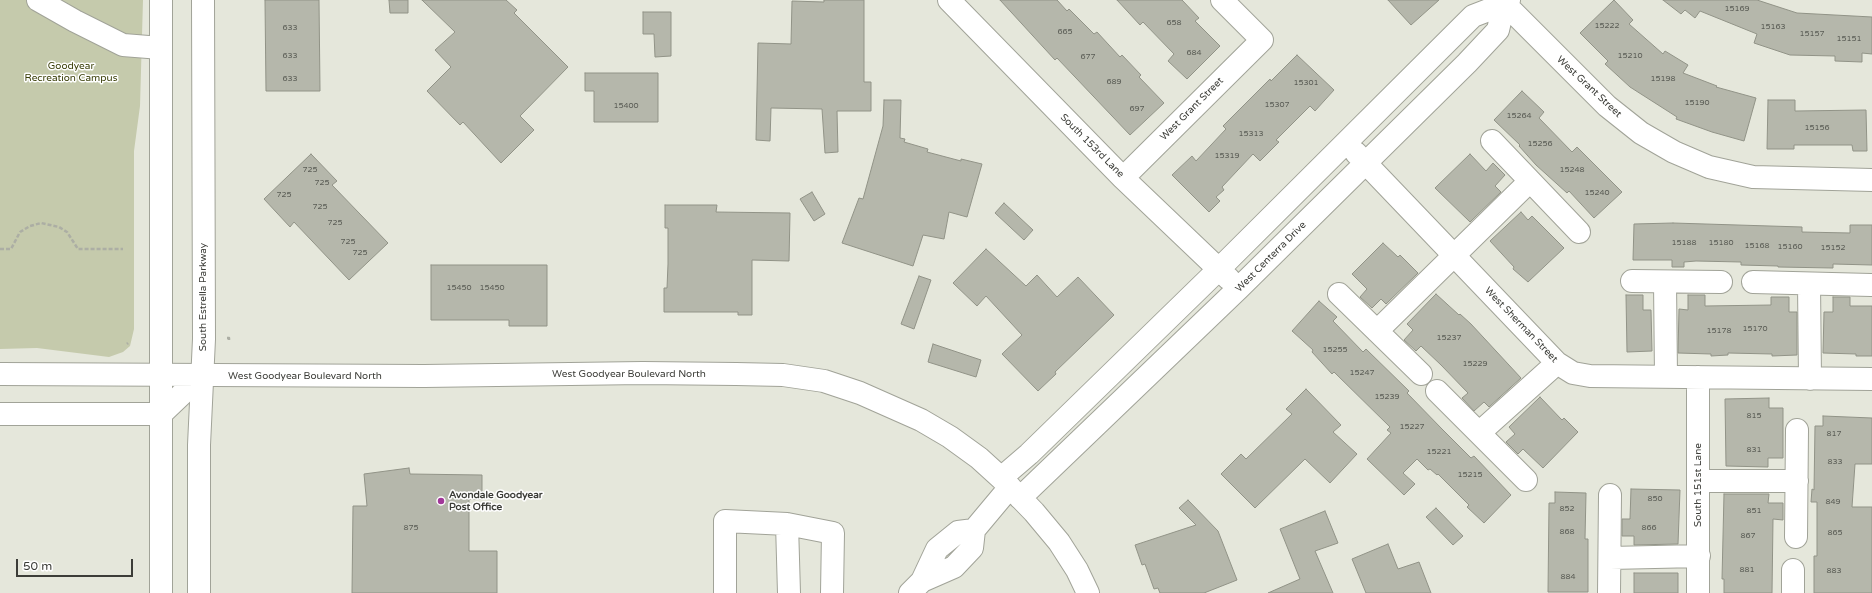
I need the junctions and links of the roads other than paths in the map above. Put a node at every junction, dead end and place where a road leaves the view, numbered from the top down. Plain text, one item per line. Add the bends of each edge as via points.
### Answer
1 (38, 0) edge
2 (161, 0) edge
3 (203, 0) edge
4 (949, 0) edge
5 (1222, 0) edge
6 (1504, 1) edge
7 (161, 48) junction
8 (1492, 142) dead end
9 (1347, 144) junction
10 (1366, 162) junction
11 (1123, 178) junction
12 (1872, 180) edge
13 (1530, 181) junction
14 (1578, 232) dead end
15 (1454, 254) junction
16 (1219, 269) junction
17 (1632, 282) dead end
18 (1666, 282) junction
19 (1721, 282) dead end
20 (1753, 282) dead end
21 (1809, 284) junction
22 (1871, 285) edge
23 (1239, 288) junction
24 (1338, 294) dead end
25 (1377, 331) junction
26 (1557, 363) junction
27 (0, 374) edge
28 (1421, 374) dead end
29 (162, 375) junction
30 (202, 375) junction
31 (1666, 376) junction
32 (1698, 377) junction
33 (1810, 379) junction
34 (1872, 380) edge
35 (1437, 391) dead end
36 (0, 414) edge
37 (161, 414) junction
38 (1797, 430) dead end
39 (1479, 433) junction
40 (1526, 480) dead end
41 (1698, 481) junction
42 (1797, 481) junction
43 (1010, 488) junction
44 (1610, 495) dead end
45 (787, 524) junction
46 (974, 530) junction
47 (1796, 537) dead end
48 (937, 549) junction
49 (1699, 556) junction
50 (1610, 558) junction
51 (161, 560) junction
52 (954, 567) junction
53 (1793, 570) dead end
54 (916, 587) edge
55 (161, 593) edge
56 (175, 593) edge
57 (199, 593) edge
58 (724, 593) edge
59 (789, 593) edge
60 (832, 593) edge
61 (1088, 593) edge
62 (1610, 593) edge
63 (1698, 593) edge
64 (1793, 593) edge

1 - 7 street via 123,45
2 - 7 street
3 - 30 street, South Estrella Parkway
4 - 11 street, South 153rd Lane
5 - 11 street, West Grant Street via 1262,40
6 - 9 street via 1473,16
6 - 10 street, West Centerra Drive via 1498,30
6 - 12 street, West Grant Street via 1607,106 1641,133 1674,152 1709,167 1753,177
7 - 29 street
8 - 13 street
9 - 10 street, West Sherman Street
9 - 16 street
10 - 15 street, West Sherman Street
10 - 23 street, West Centerra Drive
11 - 16 street, South 153rd Lane
13 - 14 street
13 - 15 street
15 - 25 street
15 - 26 street, West Sherman Street
16 - 23 street, South 153rd Lane
16 - 43 street via 1028,454
17 - 18 street
18 - 19 street
18 - 31 street
20 - 21 street
21 - 22 street
21 - 33 street
23 - 43 street, West Centerra Drive
24 - 25 street
25 - 28 street
26 - 31 street, West Sherman Street via 1573,373 1590,376
26 - 39 street
27 - 29 street, West Goodyear Boulevard North
29 - 30 street, West Goodyear Boulevard North
29 - 37 street
30 - 37 street
30 - 43 street, West Goodyear Boulevard North via 783,375 824,381 860,393 921,420 950,437
30 - 57 street, South Estrella Parkway via 199,445
31 - 32 street, West Sherman Street
32 - 33 street, West Sherman Street
32 - 41 street, South 151st Lane
33 - 34 street, West Sherman Street
35 - 39 street
36 - 37 street
37 - 51 street
38 - 42 street
39 - 40 street
41 - 42 street
41 - 49 street, South 151st Lane
42 - 47 street
43 - 46 street
43 - 61 street, West Goodyear Boulevard North via 1059,542
44 - 50 street
45 - 58 street via 726,521
45 - 59 street
45 - 60 street via 833,533
46 - 48 street via 958,532
46 - 52 street via 972,548
48 - 52 street
48 - 54 street
49 - 50 street
49 - 63 street, South 151st Lane
50 - 62 street
51 - 55 street
51 - 56 street via 175,587
52 - 54 street
53 - 64 street

